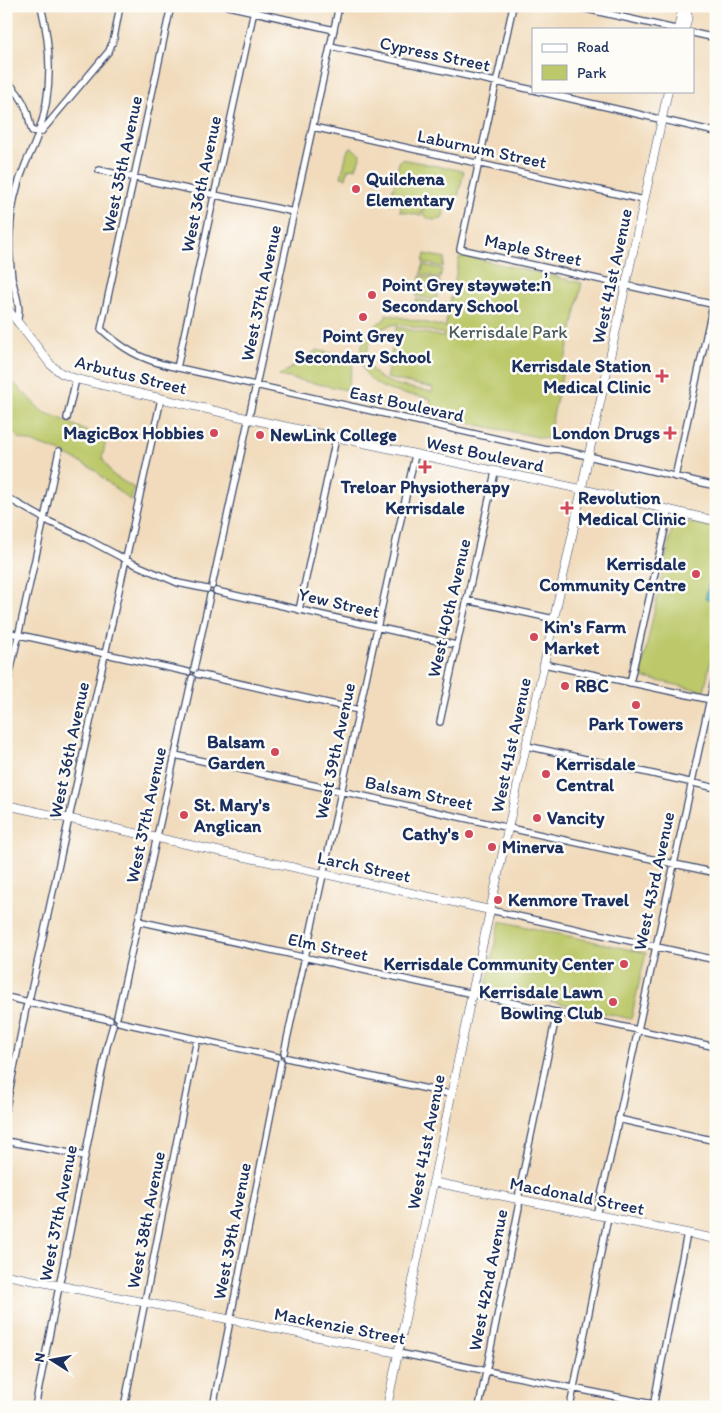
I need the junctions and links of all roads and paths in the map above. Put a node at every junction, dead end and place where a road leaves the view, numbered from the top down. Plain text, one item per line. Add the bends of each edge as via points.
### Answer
1 (41, 6) edge
2 (120, 6) edge
3 (171, 6) edge
4 (228, 6) edge
5 (339, 6) edge
6 (513, 6) edge
7 (573, 6) edge
8 (686, 8) edge
9 (255, 9) edge
10 (672, 28) edge
11 (676, 28) edge
12 (685, 28) edge
13 (334, 30) junction
14 (694, 33) edge
15 (716, 38) edge
16 (330, 46) junction
17 (6, 82) edge
18 (496, 82) junction
19 (532, 90) edge
20 (539, 92) edge
21 (668, 92) edge
22 (662, 120) junction
23 (313, 127) junction
24 (716, 132) edge
25 (39, 133) junction
26 (478, 163) junction
27 (99, 170) dead end
28 (134, 178) junction
29 (214, 195) junction
30 (644, 200) junction
31 (294, 212) junction
32 (626, 285) junction
33 (716, 291) edge
34 (18, 302) junction
35 (714, 304) edge
36 (6, 308) edge
37 (17, 322) junction
38 (101, 329) joint
39 (177, 368) junction
40 (76, 379) junction
41 (256, 385) junction
42 (161, 399) junction
43 (66, 418) dead end
44 (248, 419) junction
45 (336, 438) junction
46 (59, 450) dead end
47 (415, 455) junction
48 (588, 456) junction
49 (494, 472) junction
50 (674, 477) junction
51 (716, 486) edge
52 (582, 490) junction
53 (6, 497) edge
54 (669, 511) junction
55 (44, 518) junction
56 (716, 521) edge
57 (126, 560) junction
58 (211, 591) junction
59 (466, 600) junction
60 (299, 610) junction
61 (554, 619) junction
62 (377, 627) junction
63 (6, 632) edge
64 (19, 634) junction
65 (456, 645) junction
66 (106, 654) junction
67 (544, 664) junction
68 (716, 671) edge
69 (193, 673) junction
70 (630, 683) junction
71 (6, 691) edge
72 (713, 701) edge
73 (359, 710) junction
74 (440, 722) dead end
75 (527, 746) junction
76 (175, 755) junction
77 (691, 782) junction
78 (716, 788) edge
79 (341, 791) junction
80 (6, 805) edge
81 (69, 819) junction
82 (508, 828) junction
83 (156, 838) junction
84 (674, 864) junction
85 (716, 873) edge
86 (323, 874) junction
87 (490, 910) junction
88 (138, 921) junction
89 (655, 946) junction
90 (305, 957) junction
91 (716, 960) edge
92 (472, 993) junction
93 (6, 997) edge
94 (28, 1002) junction
95 (557, 1012) junction
96 (115, 1021) junction
97 (638, 1029) junction
98 (197, 1039) junction
99 (716, 1047) edge
100 (283, 1058) junction
101 (450, 1094) junction
102 (6, 1108) edge
103 (618, 1119) junction
104 (6, 1141) edge
105 (716, 1141) edge
106 (85, 1156) junction
107 (433, 1182) junction
108 (518, 1200) junction
109 (596, 1215) junction
110 (608, 1217) junction
111 (687, 1233) junction
112 (716, 1239) edge
113 (6, 1275) edge
114 (59, 1286) junction
115 (145, 1302) junction
116 (230, 1320) junction
117 (398, 1353) junction
118 (486, 1370) junction
119 (573, 1388) junction
120 (653, 1406) edge
121 (35, 1407) edge
122 (124, 1407) edge
123 (213, 1407) edge
124 (387, 1407) edge
125 (479, 1407) edge
126 (570, 1407) edge
127 (667, 1407) edge

1 - 25 street via 49,55 46,103
2 - 25 street via 109,51
3 - 28 street, West 35th Avenue
4 - 9 street
5 - 13 street, West 37th Avenue
6 - 18 street
7 - 10 street
8 - 11 main road
8 - 12 main road
9 - 13 street
9 - 29 street, West 36th Avenue
13 - 16 street, West 37th Avenue
14 - 15 street
16 - 18 street, Cypress Street
16 - 23 street, West 37th Avenue
17 - 25 street via 23,102 32,131
18 - 19 street, Cypress Street
18 - 26 street
20 - 22 street, Cypress Street
21 - 22 main road, West 41st Avenue
22 - 24 street, Cypress Street
22 - 30 main road, West 41st Avenue
23 - 26 street, Laburnum Street
23 - 31 street, West 37th Avenue
25 - 34 street via 12,208 10,252
26 - 30 street, Laburnum Street
26 - 32 street, Maple Street via 460,249
27 - 28 street
28 - 29 street
28 - 38 street, West 35th Avenue
29 - 31 street
29 - 39 street, West 36th Avenue
30 - 32 main road, West 41st Avenue
31 - 41 street, West 37th Avenue
32 - 35 street, Maple Street
32 - 48 main road, West 41st Avenue
33 - 35 street
34 - 36 street
34 - 37 street via 20,313
35 - 50 street
36 - 37 main road, Arbutus Street
37 - 40 main road, Arbutus Street via 51,365
38 - 39 street, East Boulevard via 137,356
39 - 41 street, East Boulevard
40 - 42 main road, Arbutus Street
40 - 43 street
41 - 44 street, West 37th Avenue
41 - 48 street, East Boulevard
42 - 44 main road, Arbutus Street
42 - 57 street, West 36th Avenue
44 - 45 main road, West Boulevard
44 - 58 street, West 37th Avenue
45 - 47 main road, West Boulevard
45 - 60 street
46 - 55 street
47 - 49 main road, West Boulevard
47 - 62 street, West 39th Avenue
48 - 50 street, East Boulevard
48 - 52 main road, West 41st Avenue
49 - 52 main road, West Boulevard
49 - 59 street, West 40th Avenue
50 - 51 street, East Boulevard
52 - 54 main road, West Boulevard
52 - 61 main road, West 41st Avenue
53 - 55 street, Yew Street
54 - 56 main road, West Boulevard
54 - 70 street
55 - 57 street, Yew Street
55 - 64 street
57 - 58 street, Yew Street via 178,583
57 - 66 street, West 36th Avenue
58 - 60 street, Yew Street
58 - 69 street, West 37th Avenue
59 - 61 street
59 - 65 street, West 40th Avenue
60 - 62 street, Yew Street
61 - 67 main road, West 41st Avenue
62 - 65 street, Yew Street
62 - 73 street, West 39th Avenue
63 - 64 street
64 - 66 street
64 - 71 street
65 - 74 street, West 40th Avenue
66 - 69 street
66 - 81 street, West 36th Avenue
67 - 70 street
67 - 75 main road, West 41st Avenue
68 - 72 street, West 43rd Avenue
69 - 73 street
69 - 76 street, West 37th Avenue
70 - 72 street
72 - 77 street, West 43rd Avenue
73 - 79 street, West 39th Avenue
75 - 77 street
75 - 82 main road, West 41st Avenue
76 - 79 street, Balsam Street
76 - 83 street, West 37th Avenue
77 - 78 street
77 - 84 street, West 43rd Avenue
79 - 82 street, Balsam Street
79 - 86 street, West 39th Avenue
80 - 81 main road, Larch Street
81 - 83 main road, Larch Street
81 - 94 street, West 36th Avenue
82 - 84 street, Balsam Street
82 - 87 main road, West 41st Avenue
83 - 86 main road, Larch Street
83 - 88 street, West 37th Avenue
84 - 85 street, Balsam Street
84 - 89 street, West 43rd Avenue
86 - 87 main road, Larch Street
86 - 90 street, West 39th Avenue
87 - 89 street, Larch Street
87 - 92 main road, West 41st Avenue
88 - 90 street, Elm Street
88 - 96 street, West 37th Avenue
89 - 91 street, Larch Street
89 - 97 street, West 43rd Avenue
90 - 92 street, Elm Street
90 - 100 street, West 39th Avenue
92 - 95 street, Elm Street
92 - 101 main road, West 41st Avenue
93 - 94 street
94 - 96 street
94 - 102 street, West 36th Avenue
95 - 97 street, Elm Street
95 - 108 street, West 42nd Avenue
96 - 98 street
96 - 106 street, West 37th Avenue
97 - 99 street, Elm Street
97 - 103 street, West 43rd Avenue
98 - 100 street
98 - 115 street, West 38th Avenue
100 - 101 street
100 - 116 street, West 39th Avenue
101 - 107 main road, West 41st Avenue
103 - 105 street
103 - 109 street, West 43rd Avenue
104 - 106 street
106 - 114 street, West 37th Avenue
107 - 108 main road, Macdonald Street
107 - 117 main road, West 41st Avenue
108 - 109 main road, Macdonald Street
108 - 118 street, West 42nd Avenue
109 - 110 main road, Macdonald Street
110 - 111 main road, Macdonald Street
110 - 119 street
111 - 112 main road, Macdonald Street
111 - 120 street
113 - 114 main road, Mackenzie Street
114 - 115 main road, Mackenzie Street
114 - 121 street, West 37th Avenue
115 - 116 main road, Mackenzie Street
115 - 122 street, West 38th Avenue
116 - 117 main road, Mackenzie Street
116 - 123 street, West 39th Avenue
117 - 118 street, Mackenzie Street
117 - 124 main road, West 41st Avenue
118 - 119 street, Mackenzie Street
118 - 125 street, West 42nd Avenue
119 - 120 street, Mackenzie Street
119 - 126 street
120 - 127 street, Mackenzie Street

